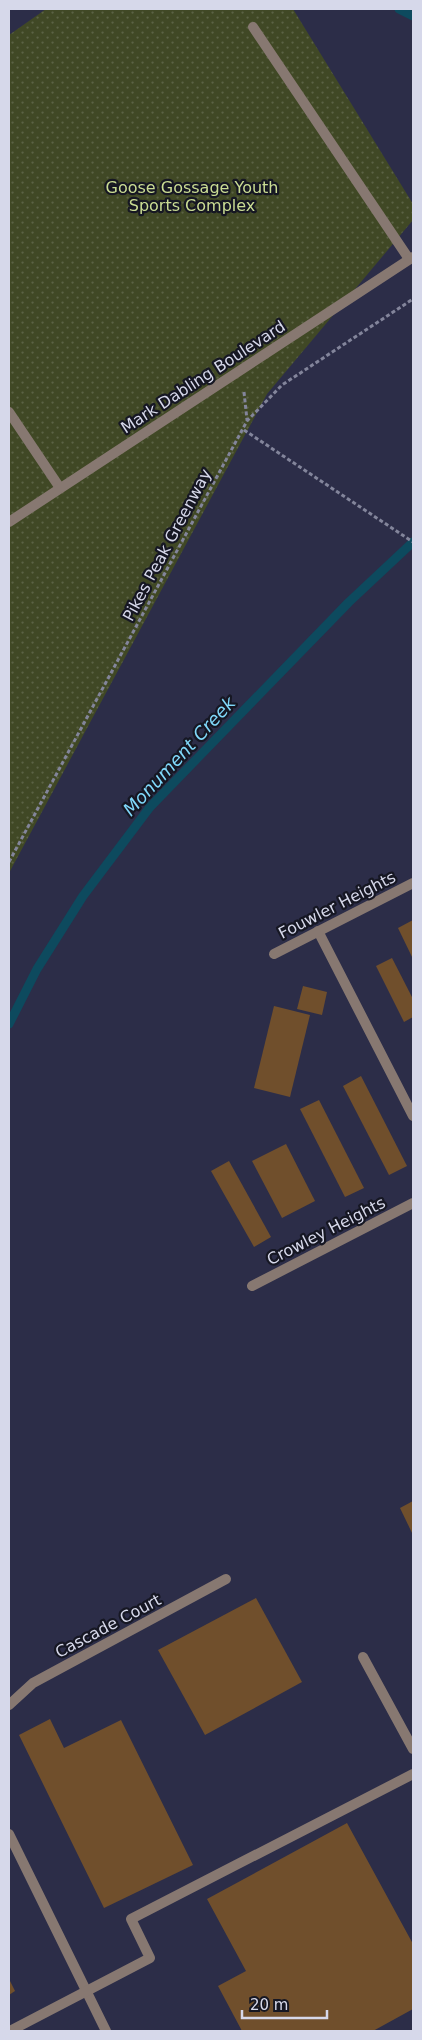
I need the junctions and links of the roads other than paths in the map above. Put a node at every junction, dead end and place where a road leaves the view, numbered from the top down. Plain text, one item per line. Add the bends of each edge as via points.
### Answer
1 (253, 27) dead end
2 (411, 258) edge
3 (9, 412) edge
4 (60, 488) junction
5 (9, 522) edge
6 (413, 883) edge
7 (318, 931) junction
8 (274, 954) dead end
9 (413, 1116) edge
10 (413, 1203) edge
11 (252, 1286) dead end
12 (226, 1579) dead end
13 (363, 1657) dead end
14 (9, 1705) edge
15 (413, 1749) edge
16 (413, 1774) edge
17 (9, 1834) edge
18 (12, 1850) edge
19 (86, 1991) junction
20 (10, 2031) edge
21 (106, 2031) edge

1 - 2 street
2 - 4 street, Mark Dabling Boulevard
3 - 4 street
4 - 5 street, Mark Dabling Boulevard
6 - 7 street, Fouwler Heights
7 - 8 street, Fouwler Heights
7 - 9 street
10 - 11 street, Crowley Heights
12 - 14 street, Cascade Court via 33,1683
13 - 15 street
16 - 19 street via 131,1919 150,1958
17 - 18 street
18 - 19 street
19 - 20 street
19 - 21 street

